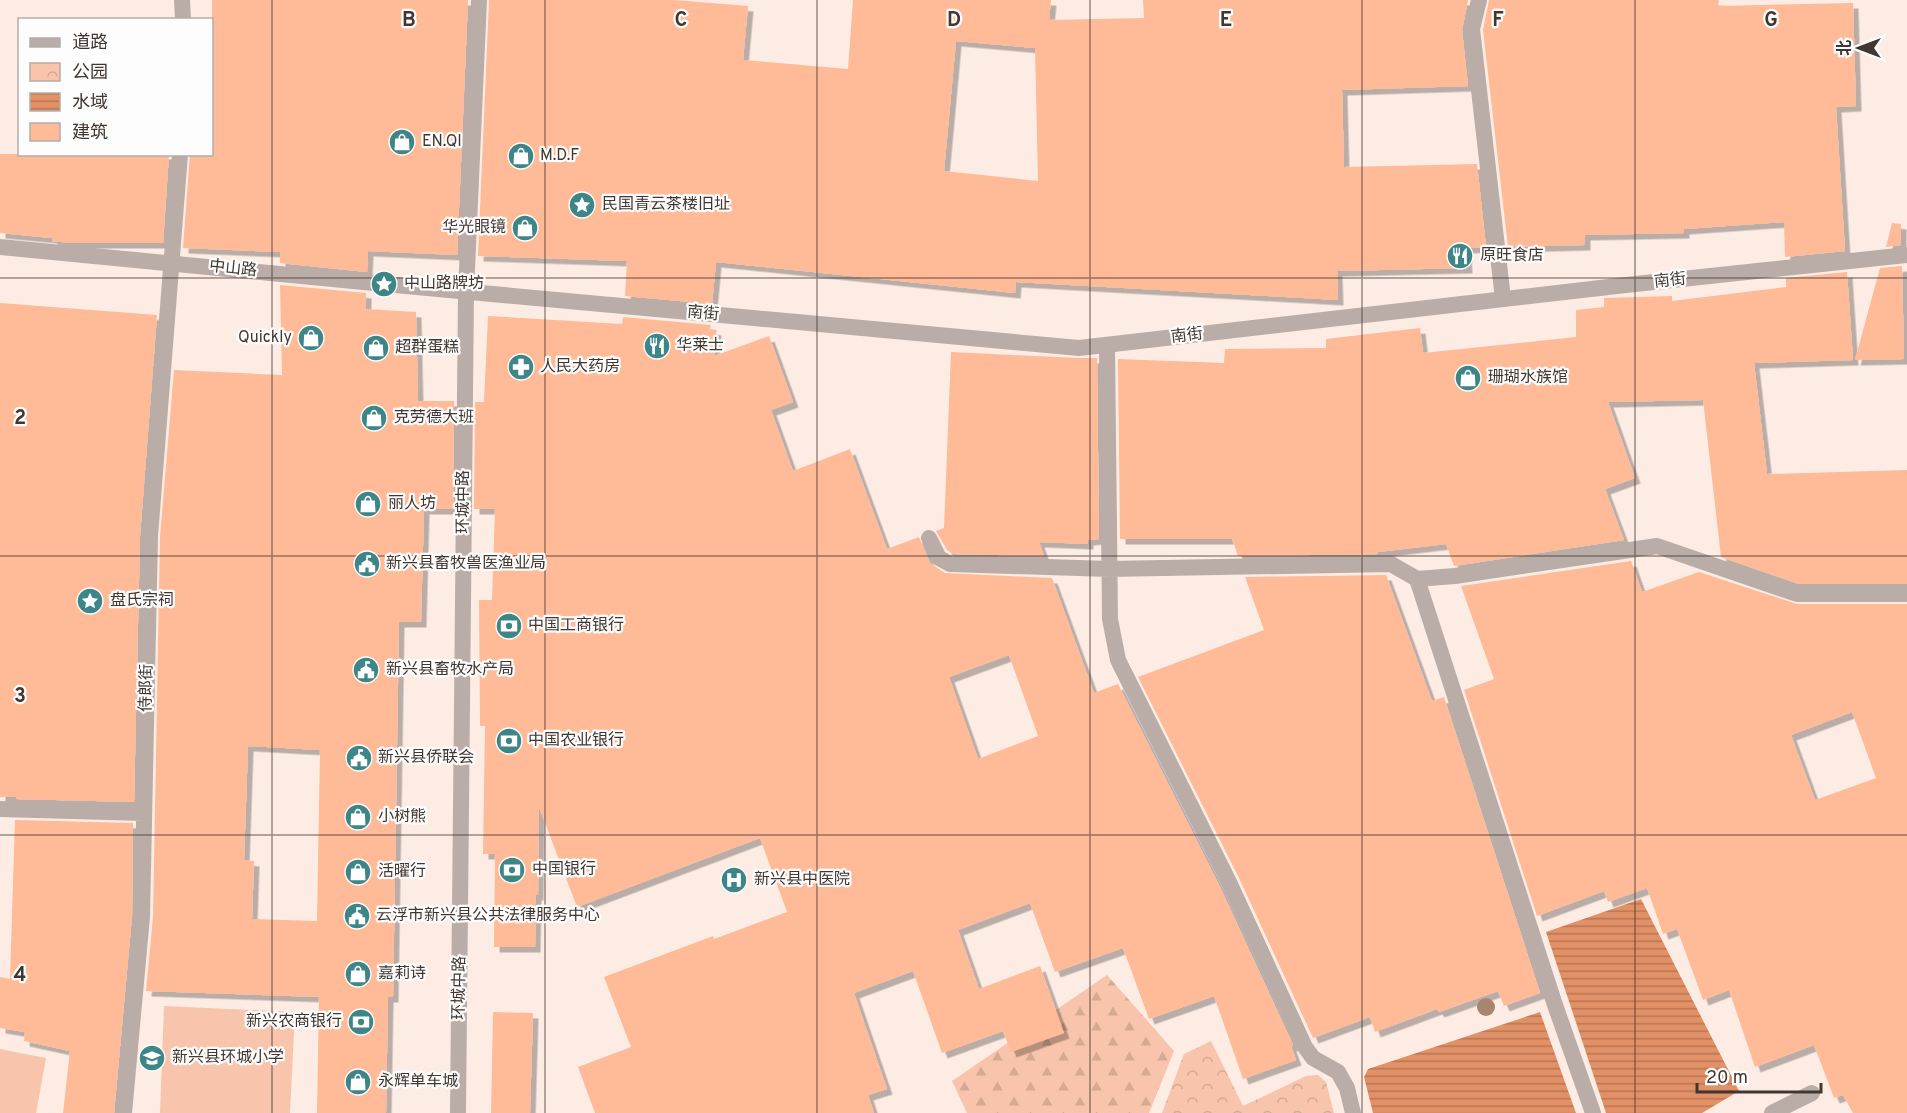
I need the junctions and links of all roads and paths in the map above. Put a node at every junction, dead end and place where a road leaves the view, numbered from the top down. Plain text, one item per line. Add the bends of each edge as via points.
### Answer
1 (182, 0) edge
2 (478, 0) edge
3 (1479, 0) edge
4 (183, 18) edge
5 (180, 156) edge
6 (0, 246) edge
7 (1907, 255) edge
8 (173, 263) junction
9 (466, 292) junction
10 (1503, 299) junction
11 (1107, 345) junction
12 (929, 538) dead end
13 (1109, 569) junction
14 (1417, 579) junction
15 (1907, 594) edge
16 (0, 809) edge
17 (144, 813) junction
18 (1812, 1093) dead end
19 (124, 1113) edge
20 (458, 1113) edge
21 (1353, 1113) edge
22 (1593, 1113) edge
23 (1772, 1113) edge

1 - 4 street
2 - 9 street, 环城中路
3 - 10 street via 1472,29
5 - 8 street, 侍郎街
6 - 8 street, 中山路
7 - 10 street, 南街
8 - 9 street, 中山路
8 - 17 street, 侍郎街 via 150,536
9 - 11 street, 南街 via 1079,348
9 - 20 street, 环城中路
10 - 11 street, 南街
11 - 13 street
12 - 13 street via 939,558 950,564
13 - 14 street via 1391,564
13 - 21 street via 1110,619 1118,660 1229,882 1305,1047 1313,1058 1338,1072
14 - 15 street via 1657,546 1797,594
14 - 22 street
16 - 17 street
17 - 19 street, 侍郎街 via 142,917
18 - 23 street

